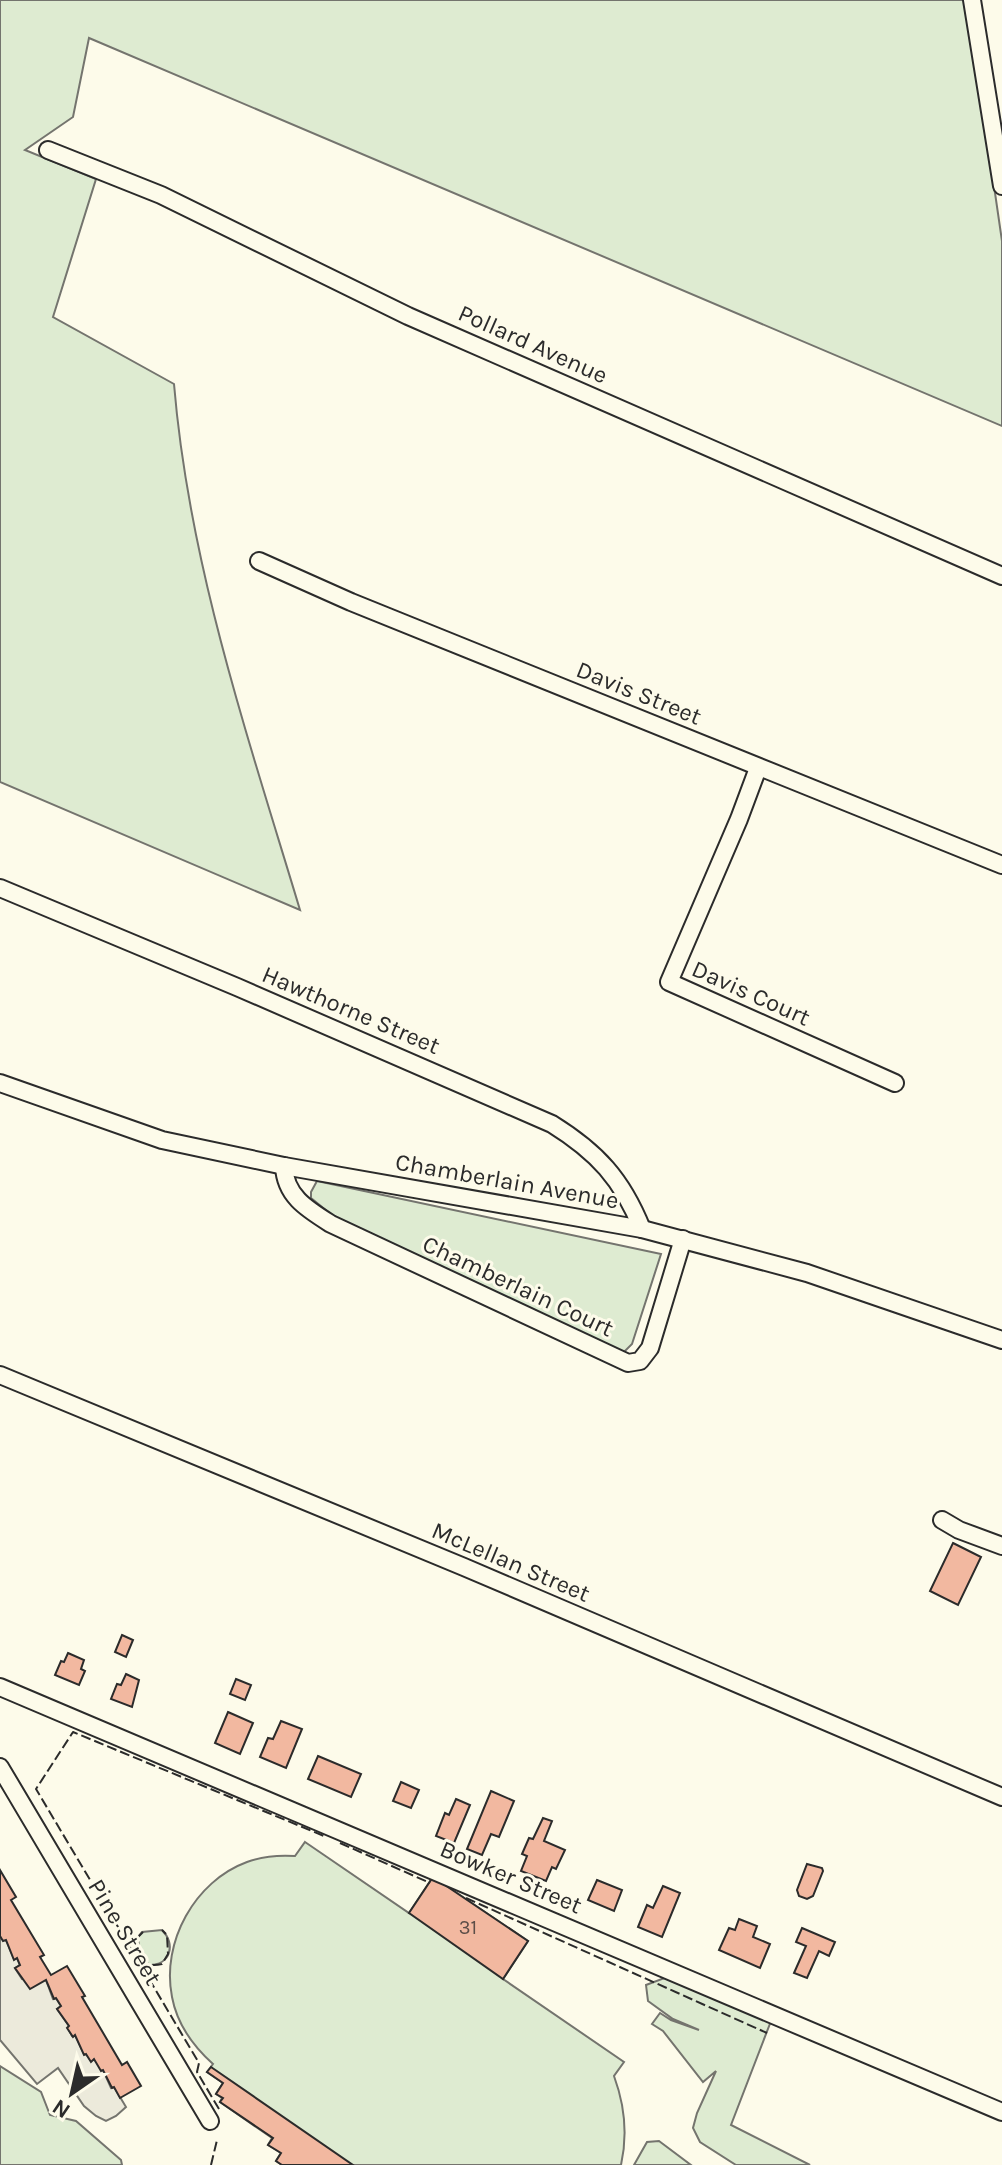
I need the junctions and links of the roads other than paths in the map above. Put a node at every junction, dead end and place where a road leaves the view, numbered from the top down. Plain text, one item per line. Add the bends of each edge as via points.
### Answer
1 (972, 0) edge
2 (48, 150) dead end
3 (1002, 186) edge
4 (259, 561) dead end
5 (1002, 576) edge
6 (758, 768) junction
7 (1002, 865) edge
8 (0, 888) edge
9 (0, 1083) edge
10 (895, 1083) dead end
11 (284, 1166) junction
12 (642, 1229) junction
13 (683, 1239) junction
14 (1002, 1340) edge
15 (0, 1375) edge
16 (942, 1520) dead end
17 (1002, 1546) edge
18 (0, 1687) edge
19 (0, 1767) edge
20 (1002, 1797) edge
21 (1002, 2112) edge
22 (210, 2121) dead end

1 - 3 street
2 - 5 street, Pollard Avenue via 161,195 408,316
4 - 6 street, Davis Street
6 - 7 street, Davis Street
6 - 10 street, Davis Court via 669,982
8 - 12 street, Hawthorne Street via 552,1124 601,1161 632,1204
9 - 11 street, Chamberlain Avenue via 162,1140
11 - 12 street, Chamberlain Avenue
11 - 13 street, Chamberlain Court via 292,1193 331,1224 628,1363 640,1361 650,1348
12 - 13 street, Chamberlain Avenue
13 - 14 street, Chamberlain Avenue via 807,1273
15 - 20 street, McLellan Street
16 - 17 street
18 - 21 street, Bowker Street
19 - 22 street, Pine Street

